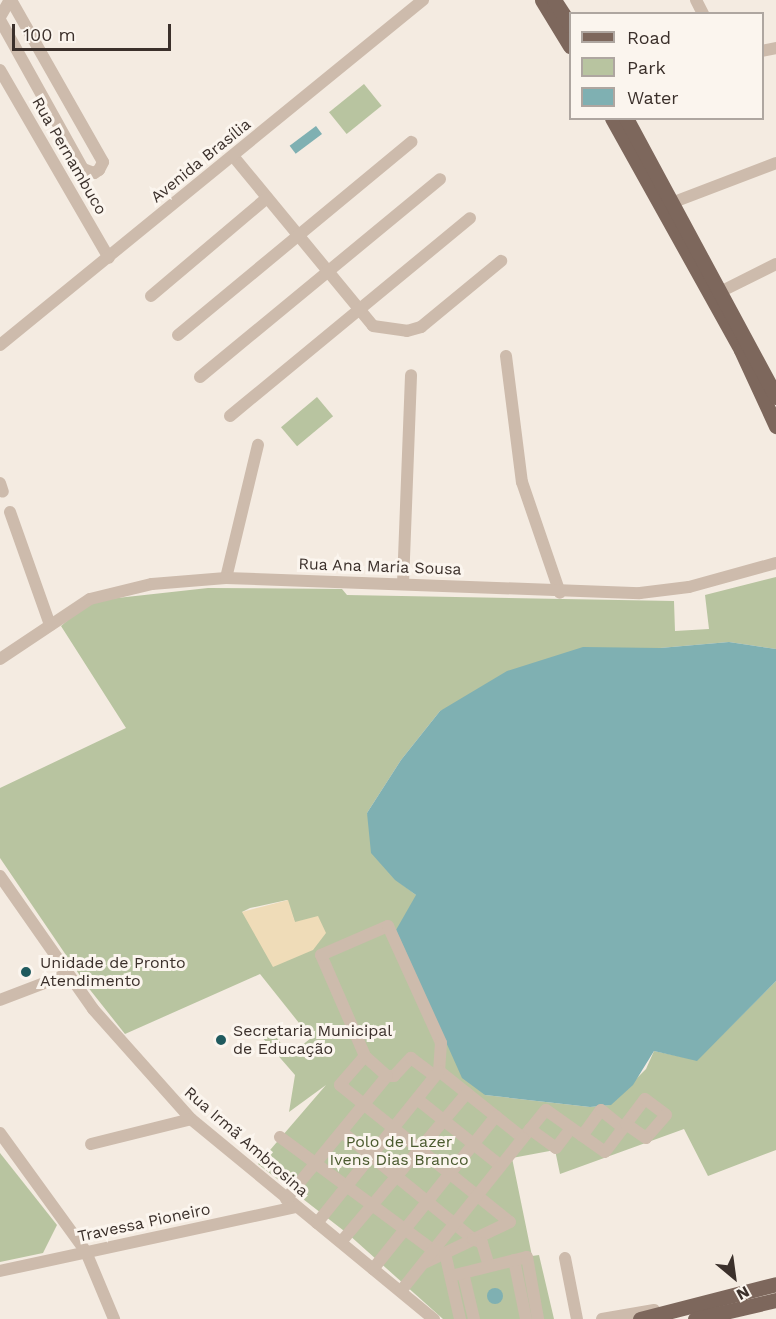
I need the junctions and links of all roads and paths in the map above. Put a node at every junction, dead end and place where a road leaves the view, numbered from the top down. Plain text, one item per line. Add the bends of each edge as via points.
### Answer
1 (11, 0) edge
2 (423, 0) edge
3 (542, 0) edge
4 (554, 0) edge
5 (0, 18) edge
6 (569, 23) edge
7 (569, 44) edge
8 (0, 70) edge
9 (613, 120) edge
10 (627, 120) edge
11 (411, 142) dead end
12 (233, 156) junction
13 (776, 163) edge
14 (440, 179) dead end
15 (267, 198) junction
16 (674, 202) junction
17 (470, 218) dead end
18 (298, 236) junction
19 (109, 258) junction
20 (501, 261) dead end
21 (776, 264) edge
22 (327, 272) junction
23 (722, 291) junction
24 (151, 296) dead end
25 (358, 310) junction
26 (178, 335) dead end
27 (2, 339) edge
28 (506, 356) dead end
29 (411, 375) dead end
30 (772, 376) edge
31 (200, 377) dead end
32 (776, 397) edge
33 (230, 416) dead end
34 (776, 426) edge
35 (258, 445) dead end
36 (10, 512) dead end
37 (776, 563) edge
38 (226, 578) junction
39 (403, 584) junction
40 (560, 593) junction
41 (50, 625) junction
42 (0, 659) edge
43 (0, 876) edge
44 (68, 974) junction
45 (0, 1000) edge
46 (365, 1056) junction
47 (437, 1073) junction
48 (387, 1076) junction
49 (467, 1093) junction
50 (417, 1099) junction
51 (364, 1104) junction
52 (496, 1116) junction
53 (191, 1119) junction
54 (445, 1120) junction
55 (394, 1127) junction
56 (571, 1128) junction
57 (342, 1132) junction
58 (0, 1133) edge
59 (527, 1133) junction
60 (582, 1136) junction
61 (280, 1137) dead end
62 (91, 1143) dead end
63 (475, 1143) junction
64 (421, 1149) junction
65 (371, 1156) junction
66 (317, 1162) junction
67 (501, 1166) junction
68 (451, 1172) junction
69 (396, 1178) junction
70 (348, 1185) junction
71 (478, 1194) junction
72 (428, 1202) junction
73 (291, 1203) junction
74 (372, 1206) junction
75 (317, 1223) junction
76 (455, 1223) junction
77 (404, 1230) junction
78 (472, 1239) junction
79 (341, 1242) junction
80 (86, 1252) junction
81 (439, 1253) junction
82 (565, 1258) dead end
83 (514, 1260) junction
84 (489, 1266) junction
85 (373, 1269) junction
86 (0, 1270) edge
87 (463, 1273) junction
88 (450, 1276) junction
89 (776, 1284) edge
90 (402, 1292) junction
91 (776, 1300) edge
92 (682, 1306) junction
93 (114, 1319) edge
94 (434, 1319) edge
95 (460, 1319) edge
96 (474, 1319) edge
97 (526, 1319) edge
98 (538, 1319) edge
99 (577, 1319) edge
100 (602, 1319) edge
101 (640, 1319) edge
102 (695, 1319) edge

1 - 5 street
1 - 5 street via 103,162 99,170 94,173 83,169
2 - 12 street, Avenida Brasília
3 - 7 main road
4 - 6 main road
8 - 19 street, Rua Pernambuco
9 - 34 main road via 741,350
10 - 16 main road
11 - 18 street
12 - 15 street
12 - 19 street, Avenida Brasília
13 - 16 street
14 - 22 street
15 - 18 street
15 - 24 street
16 - 23 main road
17 - 25 street
18 - 22 street
18 - 26 street
19 - 27 street, Avenida Brasília
20 - 25 street via 414,330 373,326
21 - 23 street
22 - 25 street
22 - 31 street
23 - 30 main road
25 - 33 street
28 - 40 street via 522,482
29 - 39 street
30 - 32 main road
35 - 38 street
36 - 41 street
37 - 40 street, Rua Ana Maria Sousa via 669,591
38 - 39 street, Rua Ana Maria Sousa
38 - 41 street, Rua Ana Maria Sousa via 111,590 90,598
39 - 40 street, Rua Ana Maria Sousa
41 - 42 street, Rua Ana Maria Sousa
43 - 44 street, Rua Irmã Ambrosina
44 - 45 street
44 - 53 street, Rua Irmã Ambrosina via 118,1040
46 - 47 street via 321,955 388,926 441,1043
46 - 48 street
46 - 51 street via 340,1085
47 - 48 street via 411,1058 394,1076
47 - 49 street
47 - 50 street
48 - 51 street
49 - 52 street
49 - 54 street
50 - 54 street
50 - 55 street
51 - 55 street
51 - 57 street
52 - 59 street
52 - 63 street
53 - 62 street
53 - 73 street, Rua Irmã Ambrosina
54 - 63 street
54 - 64 street
55 - 64 street
55 - 65 street
56 - 59 street via 556,1148
56 - 59 street via 546,1110
56 - 60 street
57 - 65 street
57 - 66 street
58 - 80 street
59 - 67 street
60 - 60 street via 605,1152 625,1126 601,1110
61 - 66 street
63 - 67 street
63 - 68 street
64 - 68 street
64 - 69 street
65 - 69 street
65 - 70 street
66 - 70 street
66 - 73 street
67 - 71 street
68 - 71 street
68 - 72 street
69 - 72 street
69 - 74 street
70 - 74 street
70 - 75 street
71 - 76 street
71 - 78 street via 510,1222
72 - 76 street
72 - 77 street
73 - 75 street, Rua Irmã Ambrosina
73 - 80 street, Travessa Pioneiro
74 - 77 street
74 - 79 street
75 - 79 street, Rua Irmã Ambrosina
76 - 78 street
76 - 81 street
77 - 81 street
77 - 85 street
78 - 81 street
78 - 84 street via 482,1243
79 - 85 street, Rua Irmã Ambrosina
80 - 86 street, Travessa Pioneiro
80 - 93 street
81 - 88 street
81 - 90 street via 423,1264
82 - 99 street
83 - 84 street
83 - 97 street
83 - 98 street via 527,1257
84 - 87 street
85 - 90 street, Rua Irmã Ambrosina
87 - 88 street
87 - 96 street
88 - 95 street
89 - 92 main road
90 - 94 street, Rua Irmã Ambrosina
91 - 102 main road
92 - 100 street
92 - 101 main road

